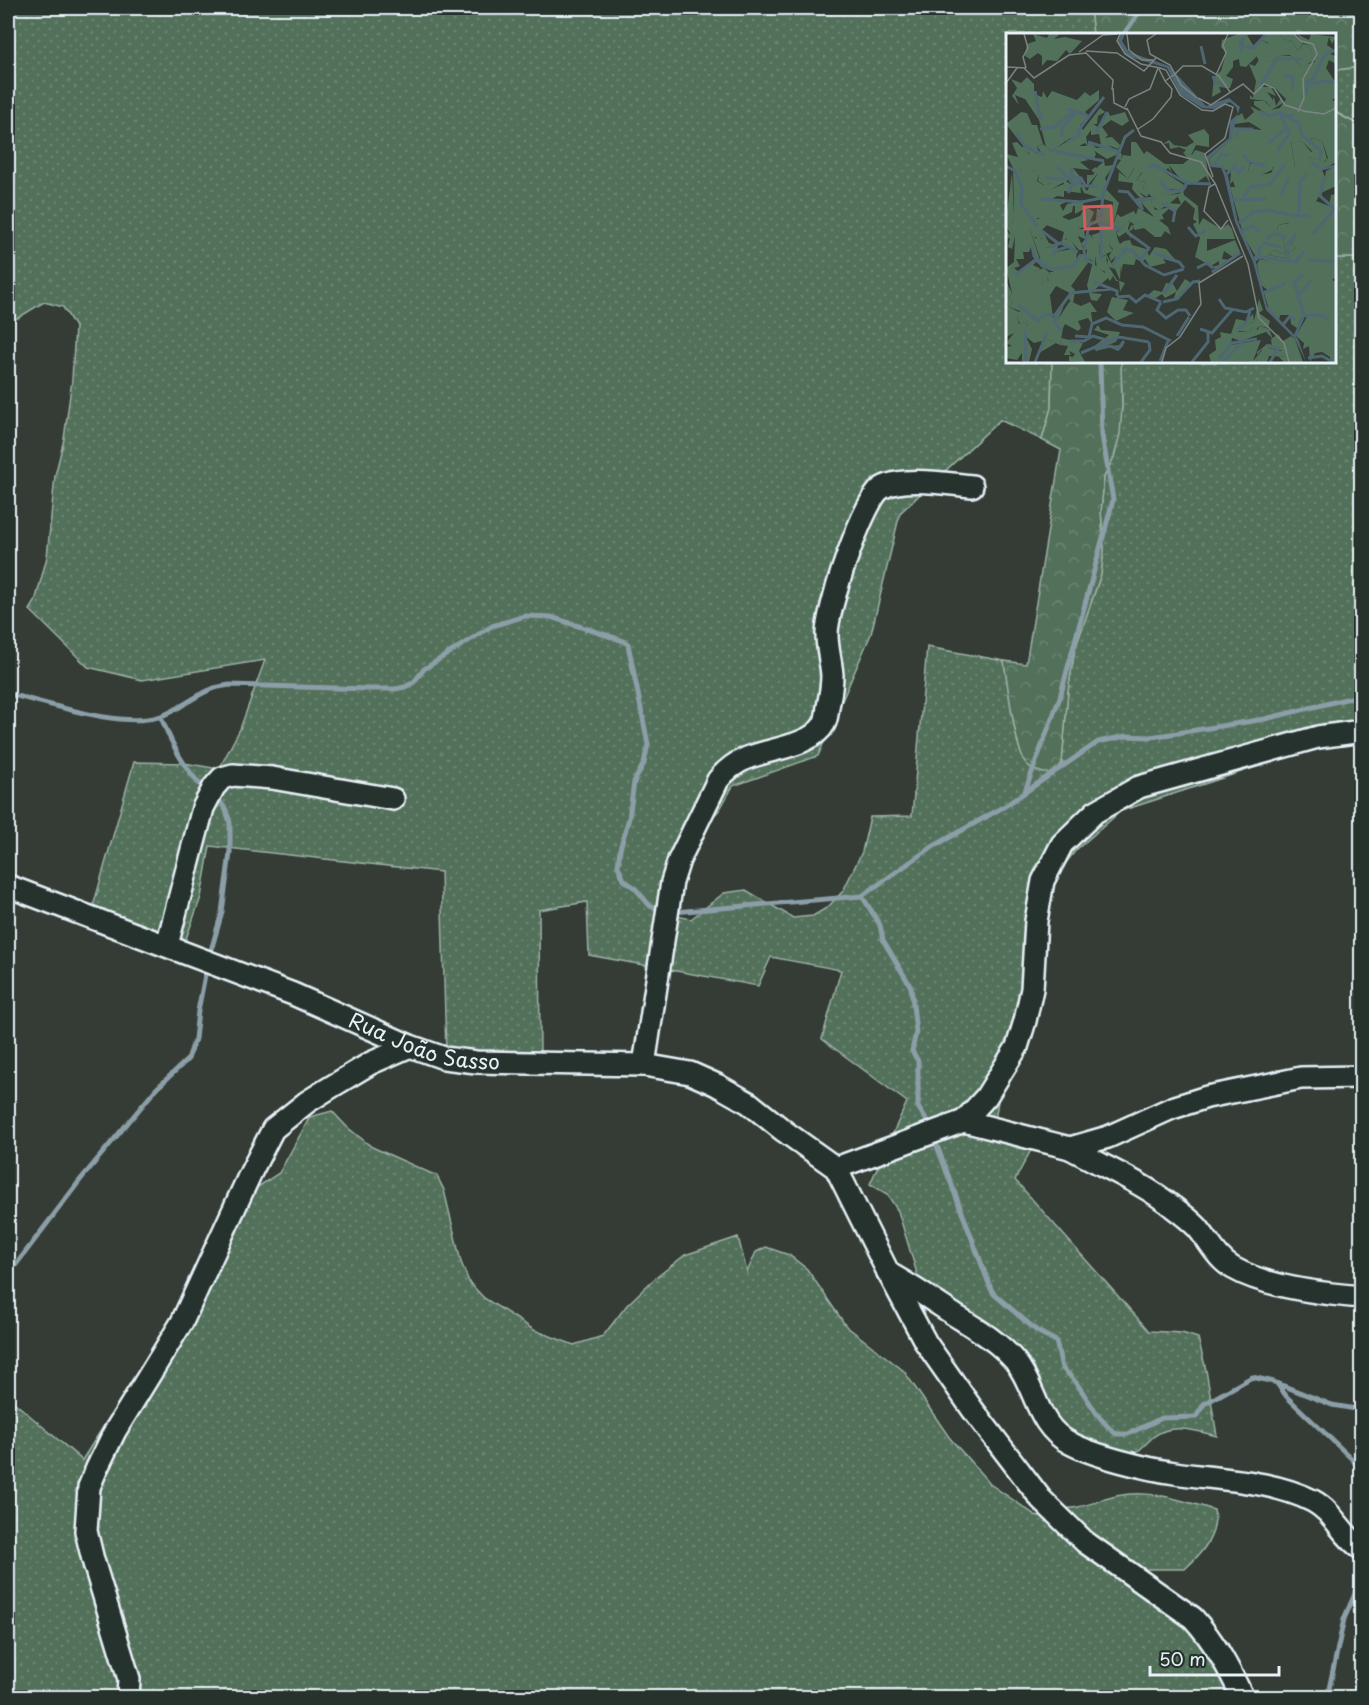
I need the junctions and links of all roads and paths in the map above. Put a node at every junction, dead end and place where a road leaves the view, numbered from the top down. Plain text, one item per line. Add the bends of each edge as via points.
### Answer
1 (972, 486) dead end
2 (1362, 731) edge
3 (393, 799) dead end
4 (8, 886) edge
5 (167, 945) junction
6 (410, 1046) junction
7 (644, 1065) junction
8 (1362, 1077) edge
9 (964, 1121) junction
10 (1070, 1148) junction
11 (836, 1168) junction
12 (888, 1272) junction
13 (1362, 1298) edge
14 (1362, 1549) edge
15 (128, 1698) edge
16 (1243, 1698) edge

1 - 7 street via 899,483 874,494 830,609 827,638 832,677 826,722 810,739 745,758 727,769 679,860 672,882
2 - 9 street via 1299,742 1139,786 1095,812 1062,844 1043,881 1032,989 1017,1047 986,1097
3 - 5 street via 272,778 222,778 203,808
4 - 5 street, Rua João Sasso
5 - 6 street, Rua João Sasso via 293,994
6 - 7 street, Rua João Sasso via 444,1058 476,1062
6 - 15 street via 371,1063 273,1128 182,1322 115,1431 97,1468 89,1487 87,1531 129,1679
7 - 11 street, Rua João Sasso via 690,1073 717,1084
8 - 10 street via 1301,1078 1207,1096 1108,1137
9 - 10 street
9 - 11 street
10 - 13 street via 1170,1204 1197,1226 1219,1257 1244,1274 1317,1293
11 - 12 street
12 - 14 street via 987,1334 1016,1362 1038,1410 1067,1442 1172,1473 1249,1482 1313,1501
12 - 16 street via 926,1342 1041,1499 1085,1542 1193,1618 1224,1658

